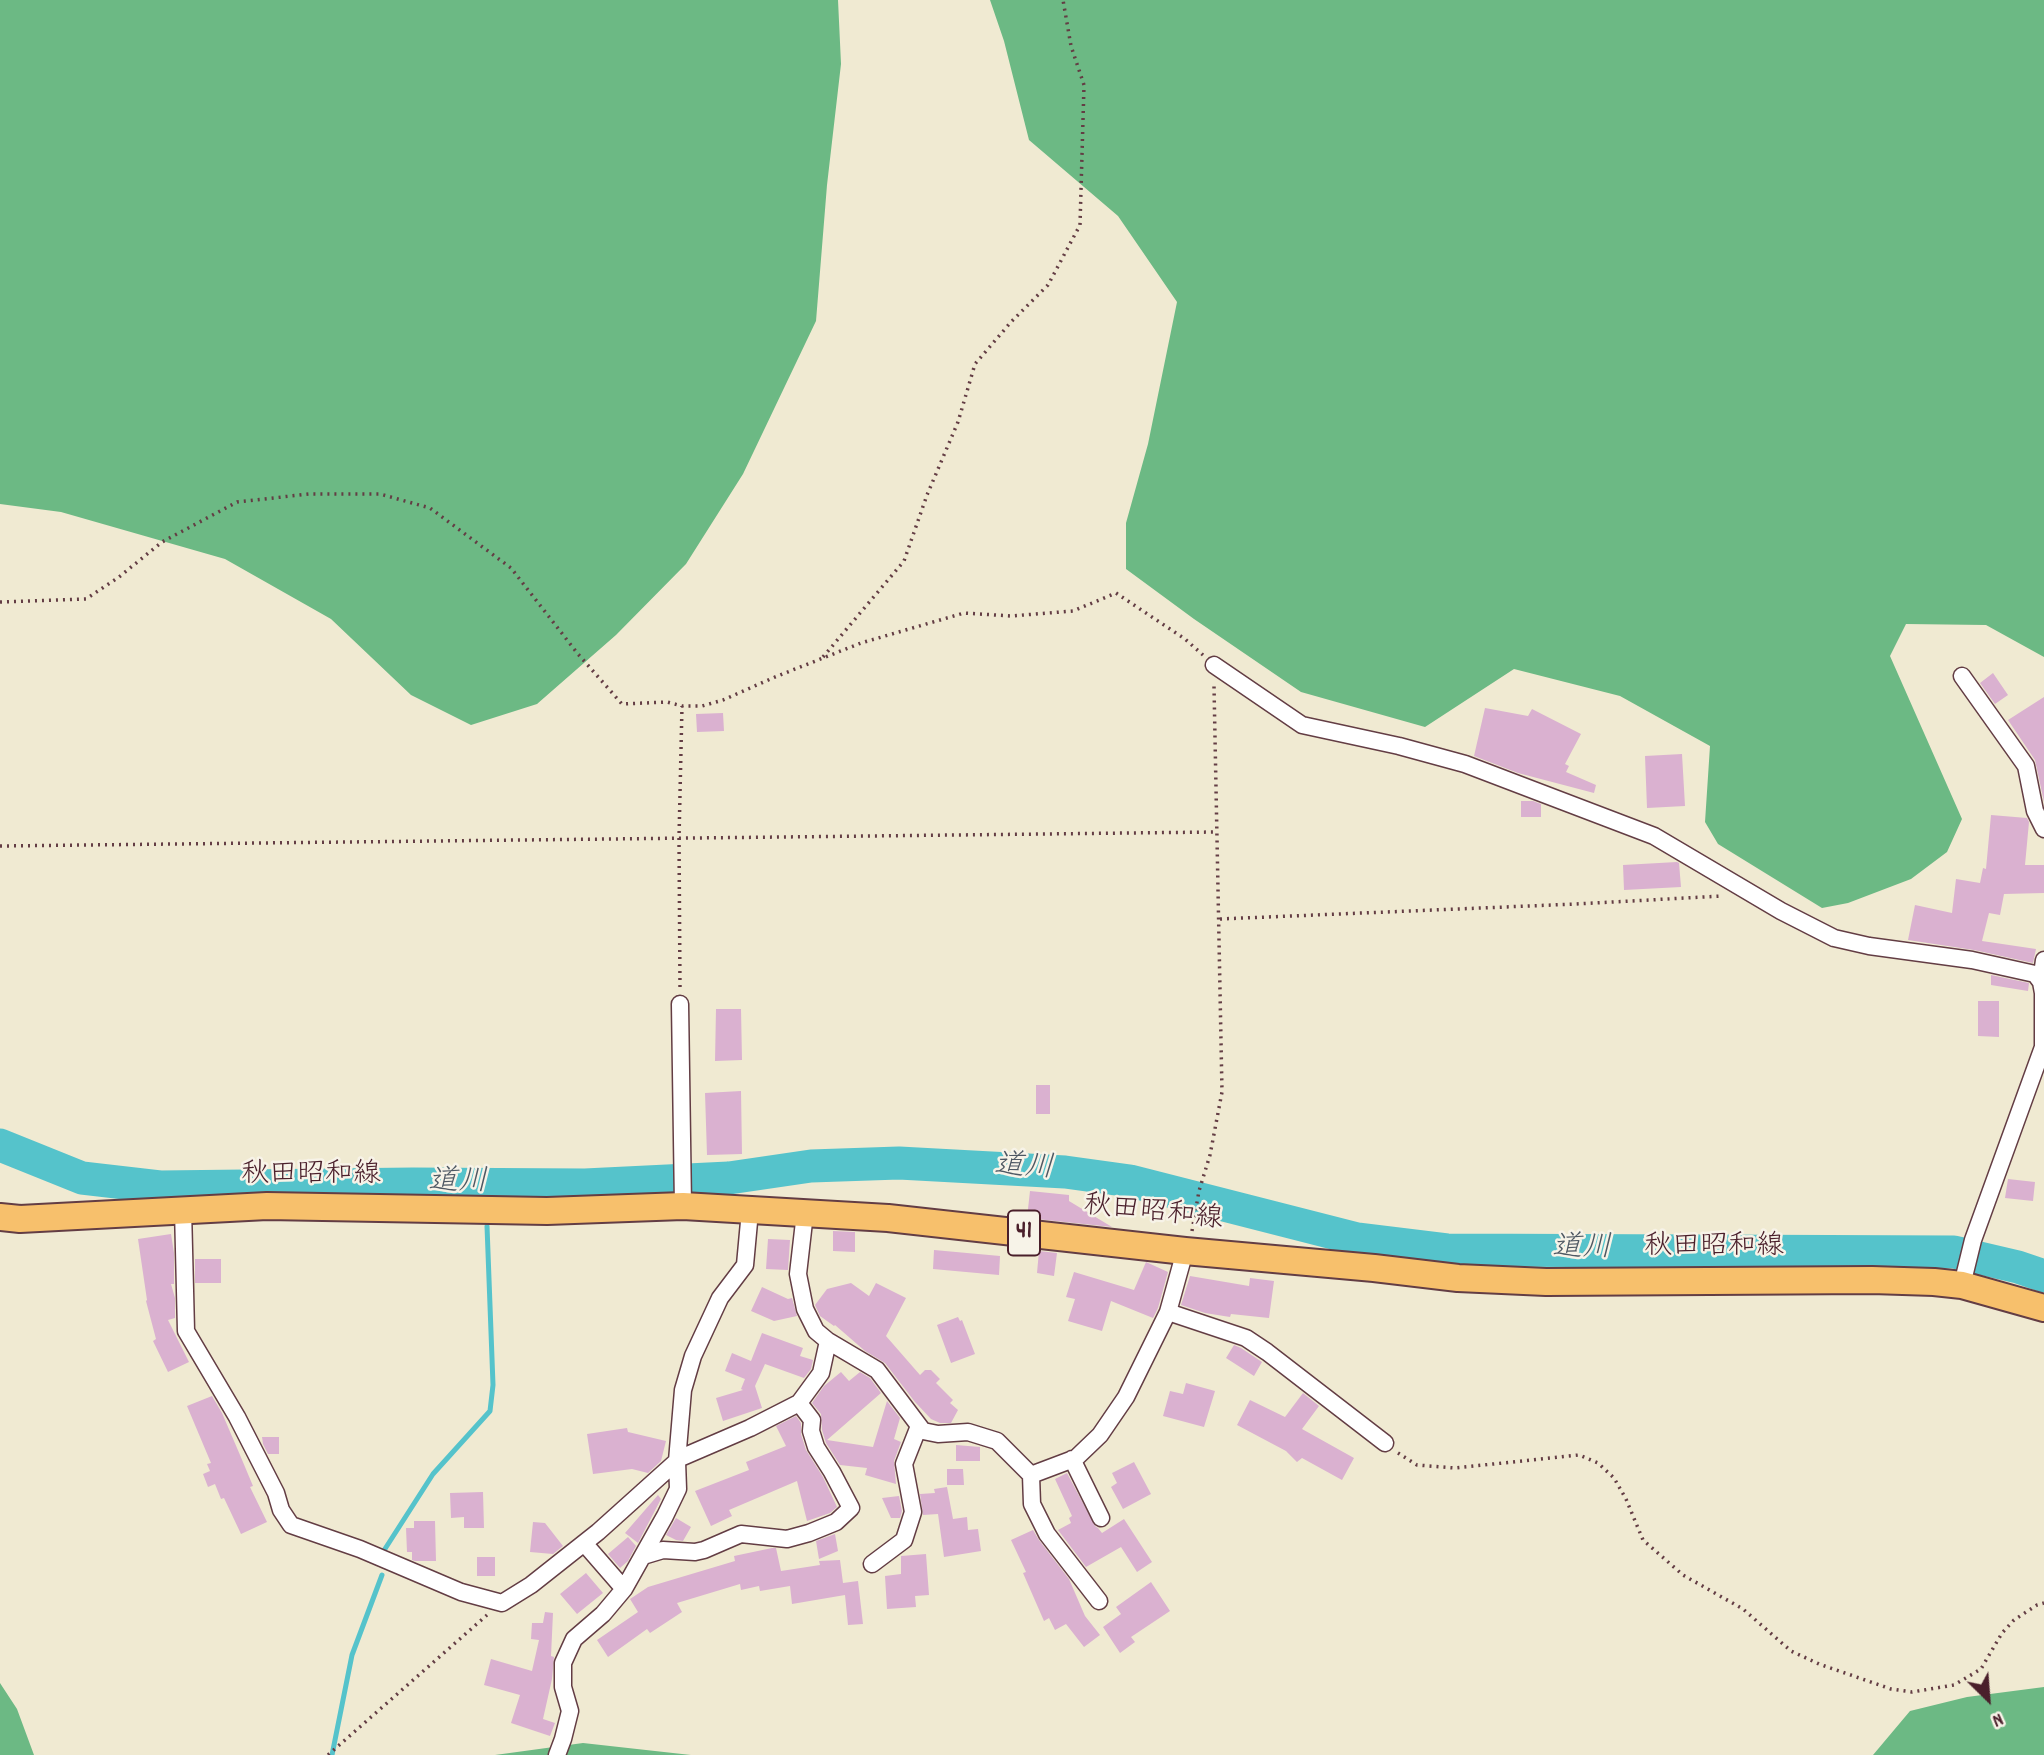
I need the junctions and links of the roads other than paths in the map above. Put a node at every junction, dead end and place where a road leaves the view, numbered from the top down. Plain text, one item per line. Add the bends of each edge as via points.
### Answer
1 (1214, 665) road end
2 (1962, 676) dead end
3 (2044, 829) edge
4 (2044, 960) edge
5 (2041, 982) junction
6 (680, 1004) road end
7 (2044, 1034) edge
8 (683, 1206) junction
9 (183, 1209) junction
10 (750, 1211) junction
11 (806, 1213) junction
12 (0, 1217) edge
13 (1185, 1251) junction
14 (1964, 1277) junction
15 (2044, 1308) edge
16 (1168, 1312) junction
17 (828, 1341) junction
18 (799, 1403) junction
19 (919, 1426) junction
20 (1385, 1443) road end
21 (678, 1460) junction
22 (1072, 1460) junction
23 (1031, 1475) junction
24 (1101, 1518) dead end
25 (584, 1543) junction
26 (643, 1556) junction
27 (872, 1564) dead end
28 (625, 1589) junction
29 (1099, 1601) dead end
30 (556, 1755) edge

1 - 5 street via 1302,725 1465,764 1654,836 1834,938 1972,960 2035,974
2 - 3 street via 2026,766 2035,811
4 - 5 street
5 - 7 street
6 - 8 street
7 - 14 street via 2040,1059 1973,1240
8 - 9 main road, 秋田昭和線 / 41 via 547,1211
8 - 10 main road, 秋田昭和線 / 41
9 - 12 main road, 秋田昭和線 / 41
9 - 25 street via 186,1331 237,1417 291,1525 461,1592 502,1602
10 - 11 main road, 秋田昭和線 / 41
10 - 21 street via 745,1265 720,1298 683,1390
11 - 13 main road, 秋田昭和線 / 41
11 - 17 street via 798,1274 805,1309 816,1331
13 - 14 main road, 秋田昭和線 / 41 via 1458,1278 1559,1282 1934,1282
13 - 16 street
14 - 15 main road, 秋田昭和線 / 41
16 - 20 street via 1246,1338
16 - 22 street via 1126,1397 1100,1435
17 - 18 street via 821,1373
17 - 19 street via 877,1370
18 - 21 street
18 - 26 street via 811,1420 816,1447 851,1508 836,1522 787,1539 741,1534 704,1550 663,1550
19 - 23 street via 938,1434 968,1432 997,1441
19 - 27 street via 904,1464 912,1512 904,1540
21 - 25 street
21 - 26 street via 678,1489
22 - 23 street
22 - 24 street
23 - 29 street via 1032,1504 1047,1534
25 - 28 street
26 - 28 street
28 - 30 street via 573,1639 563,1663 570,1711

